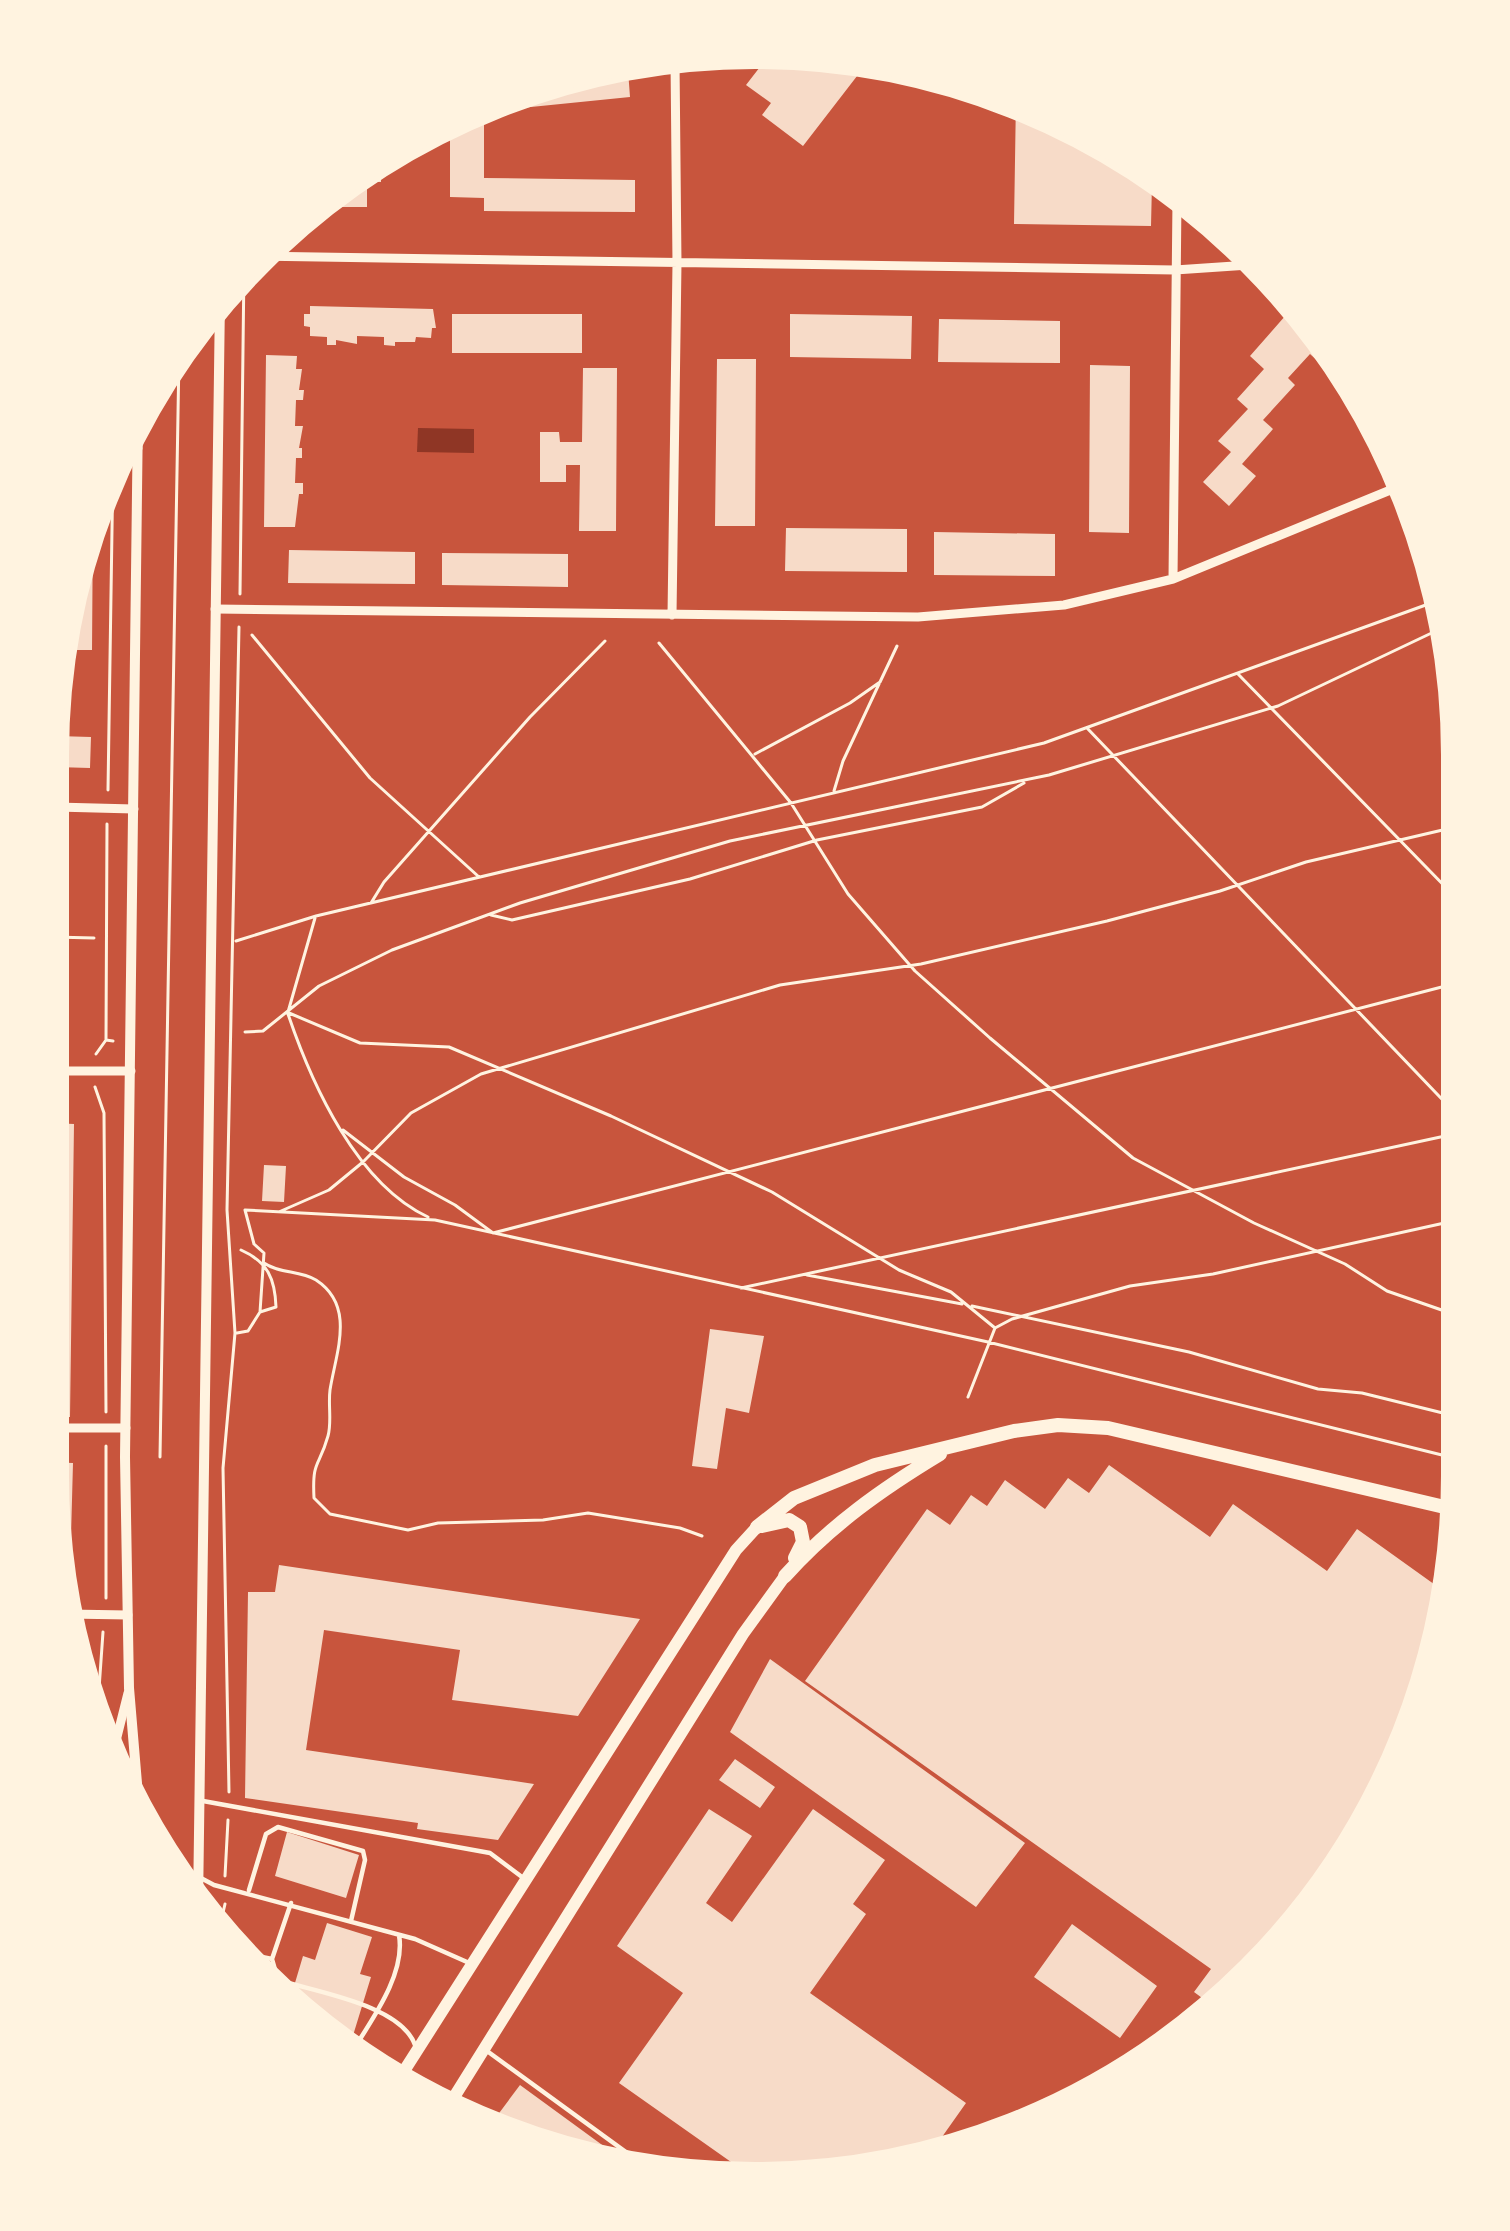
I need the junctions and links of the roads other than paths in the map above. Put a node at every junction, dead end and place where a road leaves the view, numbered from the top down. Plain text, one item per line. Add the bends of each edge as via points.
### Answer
1 (675, 71) edge
2 (1178, 211) edge
3 (280, 256) edge
4 (677, 263) junction
5 (1240, 266) edge
6 (1175, 270) junction
7 (220, 322) edge
8 (138, 448) edge
9 (1391, 490) edge
10 (1173, 579) junction
11 (215, 609) junction
12 (672, 615) junction
13 (66, 807) edge
14 (134, 809) junction
15 (66, 1071) edge
16 (131, 1071) junction
17 (66, 1428) edge
18 (126, 1428) junction
19 (955, 1445) junction
20 (1443, 1507) edge
21 (757, 1527) junction
22 (785, 1576) junction
23 (80, 1614) edge
24 (128, 1615) junction
25 (129, 1688) junction
26 (117, 1737) edge
27 (137, 1780) edge
28 (198, 1800) junction
29 (198, 1876) junction
30 (526, 1880) junction
31 (198, 1881) edge
32 (248, 1891) junction
33 (291, 1904) junction
34 (350, 1921) junction
35 (399, 1935) junction
36 (262, 1957) edge
37 (272, 1959) junction
38 (473, 1962) junction
39 (275, 1970) edge
40 (290, 1984) edge
41 (376, 2010) junction
42 (359, 2040) edge
43 (484, 2049) junction
44 (415, 2053) junction
45 (405, 2070) edge
46 (455, 2096) edge
47 (627, 2153) edge

1 - 4 street
2 - 6 street
3 - 4 street
4 - 6 street
4 - 12 street
5 - 6 street
6 - 10 street
7 - 11 street
8 - 14 street
9 - 10 street
10 - 12 street via 1064,604 918,617
11 - 12 street
11 - 28 street
13 - 14 street
14 - 16 street
15 - 16 street
16 - 18 street
17 - 18 street
18 - 24 street
19 - 20 main road via 1058,1425 1108,1428
19 - 21 main road via 875,1465 794,1498
19 - 22 main road via 866,1499
21 - 22 main road via 789,1520 800,1527 803,1543
21 - 30 main road
22 - 43 main road
23 - 24 street
24 - 25 street
25 - 26 street
25 - 27 street
28 - 29 street
28 - 30 lane via 490,1853
29 - 31 street
29 - 32 lane
30 - 38 main road
32 - 33 lane
32 - 34 lane via 266,1834 278,1827 363,1850
33 - 34 lane
33 - 37 lane
34 - 35 lane
35 - 38 lane
35 - 41 lane
36 - 37 lane
37 - 39 lane
38 - 44 main road
40 - 41 lane
41 - 42 lane
41 - 44 lane via 409,2031
43 - 46 main road
43 - 47 lane
44 - 45 main road

